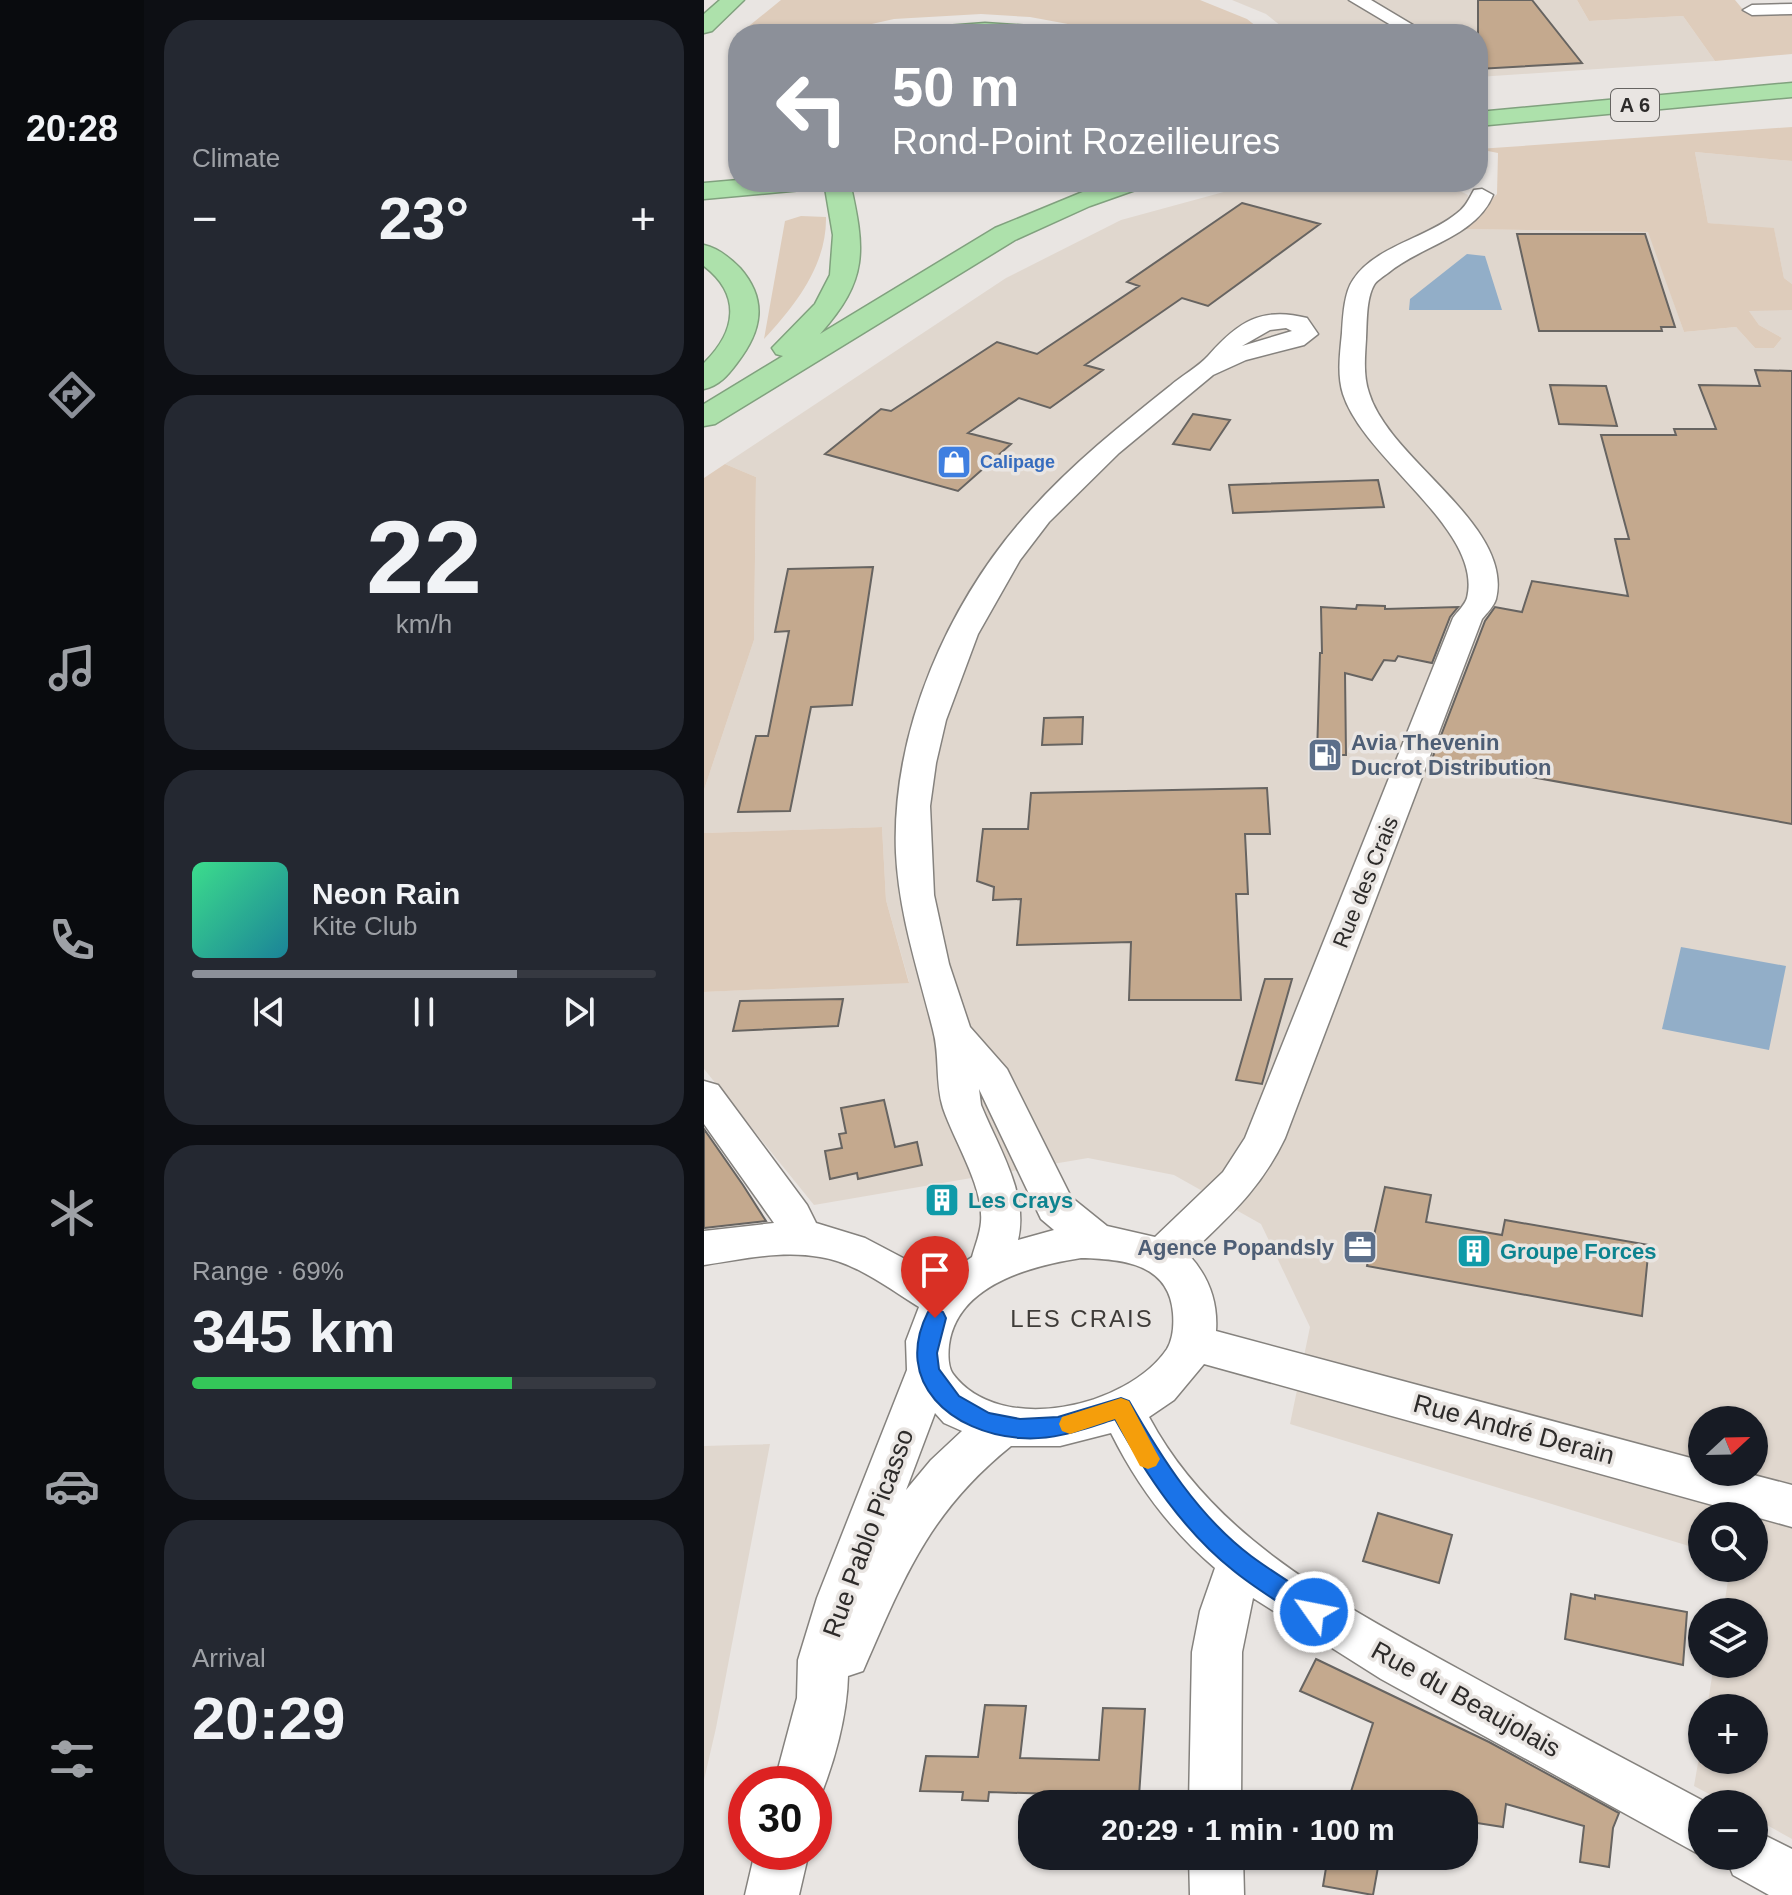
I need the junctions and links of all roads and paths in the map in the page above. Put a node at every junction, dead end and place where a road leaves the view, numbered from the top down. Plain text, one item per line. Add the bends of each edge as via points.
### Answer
1 (733, 0) edge
2 (1358, 0) edge
3 (1792, 9) edge
4 (1752, 10) dead end
5 (1401, 24) edge
6 (704, 26) edge
7 (1792, 76) edge
8 (1792, 90) edge
9 (1614, 92) junction
10 (1488, 95) edge
11 (1488, 104) edge
12 (1488, 118) edge
13 (728, 172) edge
14 (704, 175) edge
15 (728, 189) edge
16 (704, 191) edge
17 (839, 192) edge
18 (1104, 192) edge
19 (1482, 195) dead end
20 (704, 253) edge
21 (1216, 363) dead end
22 (704, 380) edge
23 (704, 403) edge
24 (704, 417) edge
25 (953, 1032) junction
26 (704, 1095) edge
27 (796, 1239) junction
28 (1097, 1242) junction
29 (704, 1248) edge
30 (1162, 1256) junction
31 (990, 1268) junction
32 (947, 1303) junction
33 (1193, 1343) junction
34 (928, 1372) junction
35 (1121, 1408) junction
36 (1001, 1427) junction
37 (1792, 1506) edge
38 (1241, 1562) junction
39 (822, 1698) junction
40 (805, 1766) edge
41 (1215, 1790) edge
42 (1688, 1821) edge
43 (1768, 1865) edge
44 (778, 1870) edge
45 (1216, 1870) edge
46 (1792, 1878) edge
47 (772, 1895) edge
48 (1217, 1895) edge

1 - 6 highway
2 - 5 street
3 - 4 street
7 - 9 highway, A 6
8 - 12 highway, A 6
9 - 10 highway
9 - 11 highway, A 6
13 - 14 highway
15 - 16 highway
17 - 23 highway via 849,254 833,299 781,353
18 - 24 highway via 1005,234
19 - 30 street, Rue des Crais via 1463,220 1393,257 1363,282 1352,362 1356,394 1379,437 1440,502 1474,548 1483,572 1481,601 1468,618 1258,1151 1237,1183
20 - 22 highway via 739,285 747,313 738,341
21 - 25 street via 1118,438 1032,525 996,576 937,697 915,802 912,847 920,920
25 - 28 street via 993,1079 1056,1208
25 - 31 street via 961,1105 998,1194 1002,1221
26 - 27 street via 792,1216
27 - 29 street
27 - 32 street via 842,1246
28 - 30 street via 1131,1245
28 - 31 street via 1044,1248
30 - 33 street via 1192,1292
31 - 32 street
32 - 34 street via 929,1335
33 - 35 street via 1156,1388
33 - 37 street, Rue André Derain
34 - 36 street via 951,1403
34 - 39 street, Rue Pablo Picasso via 841,1598 823,1660
35 - 36 street via 1058,1427
35 - 38 street, Rue du Beaujolais via 1165,1482
36 - 39 street, Rue Pablo Picasso via 955,1463 909,1519
38 - 41 street via 1217,1652
38 - 42 street, Rue du Beaujolais via 1357,1639
39 - 40 street, Rue Pablo Picasso
43 - 46 street
44 - 47 street
45 - 48 street

